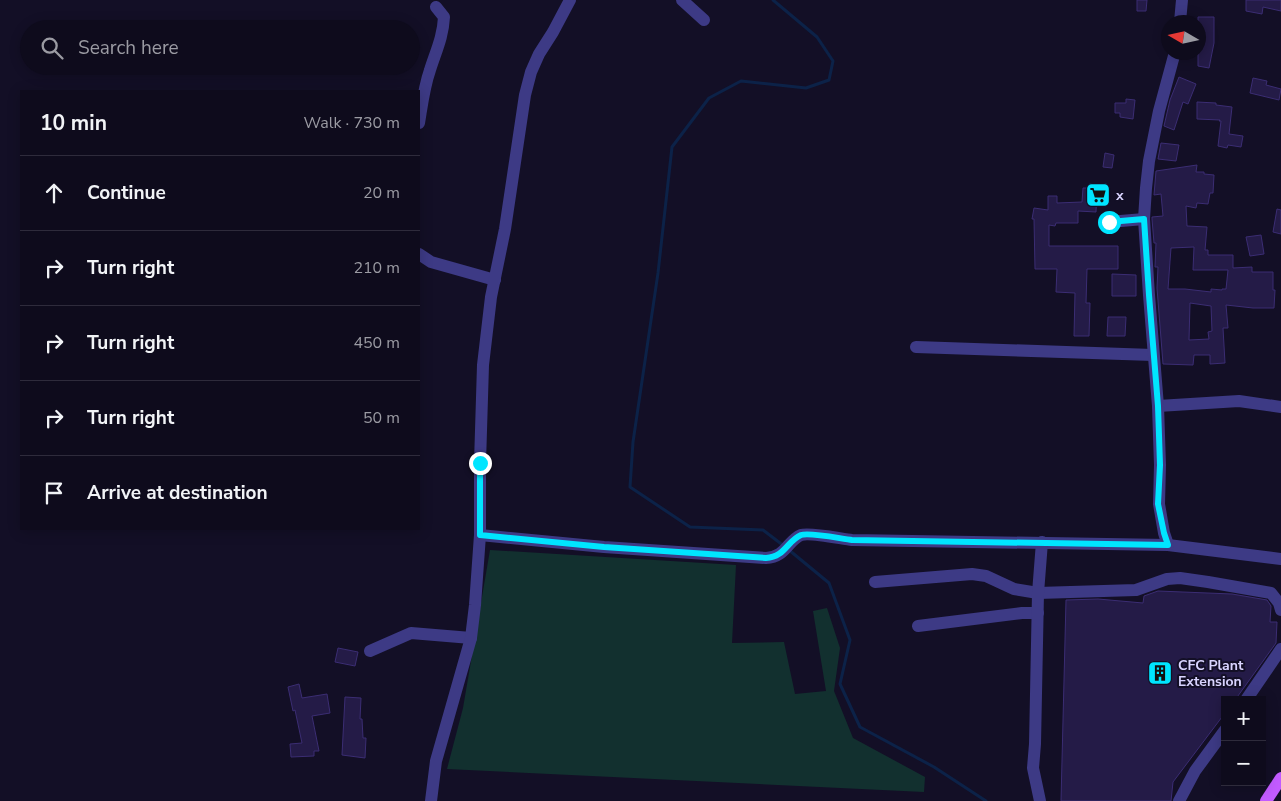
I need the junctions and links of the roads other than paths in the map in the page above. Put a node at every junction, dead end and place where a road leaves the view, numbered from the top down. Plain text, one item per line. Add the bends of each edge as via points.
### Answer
1 (570, 0) edge
2 (682, 0) edge
3 (1182, 0) edge
4 (436, 8) dead end
5 (1181, 15) edge
6 (704, 20) dead end
7 (1173, 60) edge
8 (420, 116) edge
9 (1144, 219) junction
10 (1109, 222) dead end
11 (420, 255) edge
12 (495, 280) junction
13 (916, 347) dead end
14 (1153, 354) junction
15 (1158, 406) junction
16 (1281, 407) edge
17 (480, 535) junction
18 (1042, 542) junction
19 (1168, 545) junction
20 (1281, 559) edge
21 (875, 582) dead end
22 (1038, 593) junction
23 (1281, 610) edge
24 (1038, 613) junction
25 (918, 626) dead end
26 (471, 638) junction
27 (1281, 649) edge
28 (370, 651) dead end
29 (1249, 696) edge
30 (1221, 735) edge
31 (1281, 778) edge
32 (431, 801) edge
33 (1040, 801) edge
34 (1179, 801) edge
35 (1266, 801) edge

1 - 12 street via 538,54 525,94
2 - 6 street
3 - 5 street
4 - 8 street via 444,17 444,31 424,90
7 - 9 street via 1149,161
9 - 10 street
9 - 14 street
11 - 12 street via 431,262
12 - 17 street via 483,366
13 - 14 street
14 - 15 street
15 - 16 street via 1239,401
15 - 19 street via 1158,504
17 - 18 street via 766,558 775,557 807,534 852,540
17 - 26 street
18 - 19 street
18 - 22 street
19 - 20 street
21 - 22 street via 972,574 986,576 1014,589
22 - 23 street via 1136,590 1180,578 1271,594
22 - 24 street
24 - 25 street
24 - 33 street via 1033,768
26 - 28 street via 411,633
26 - 32 street via 436,761
27 - 29 street
30 - 34 street via 1195,771
31 - 35 main road

